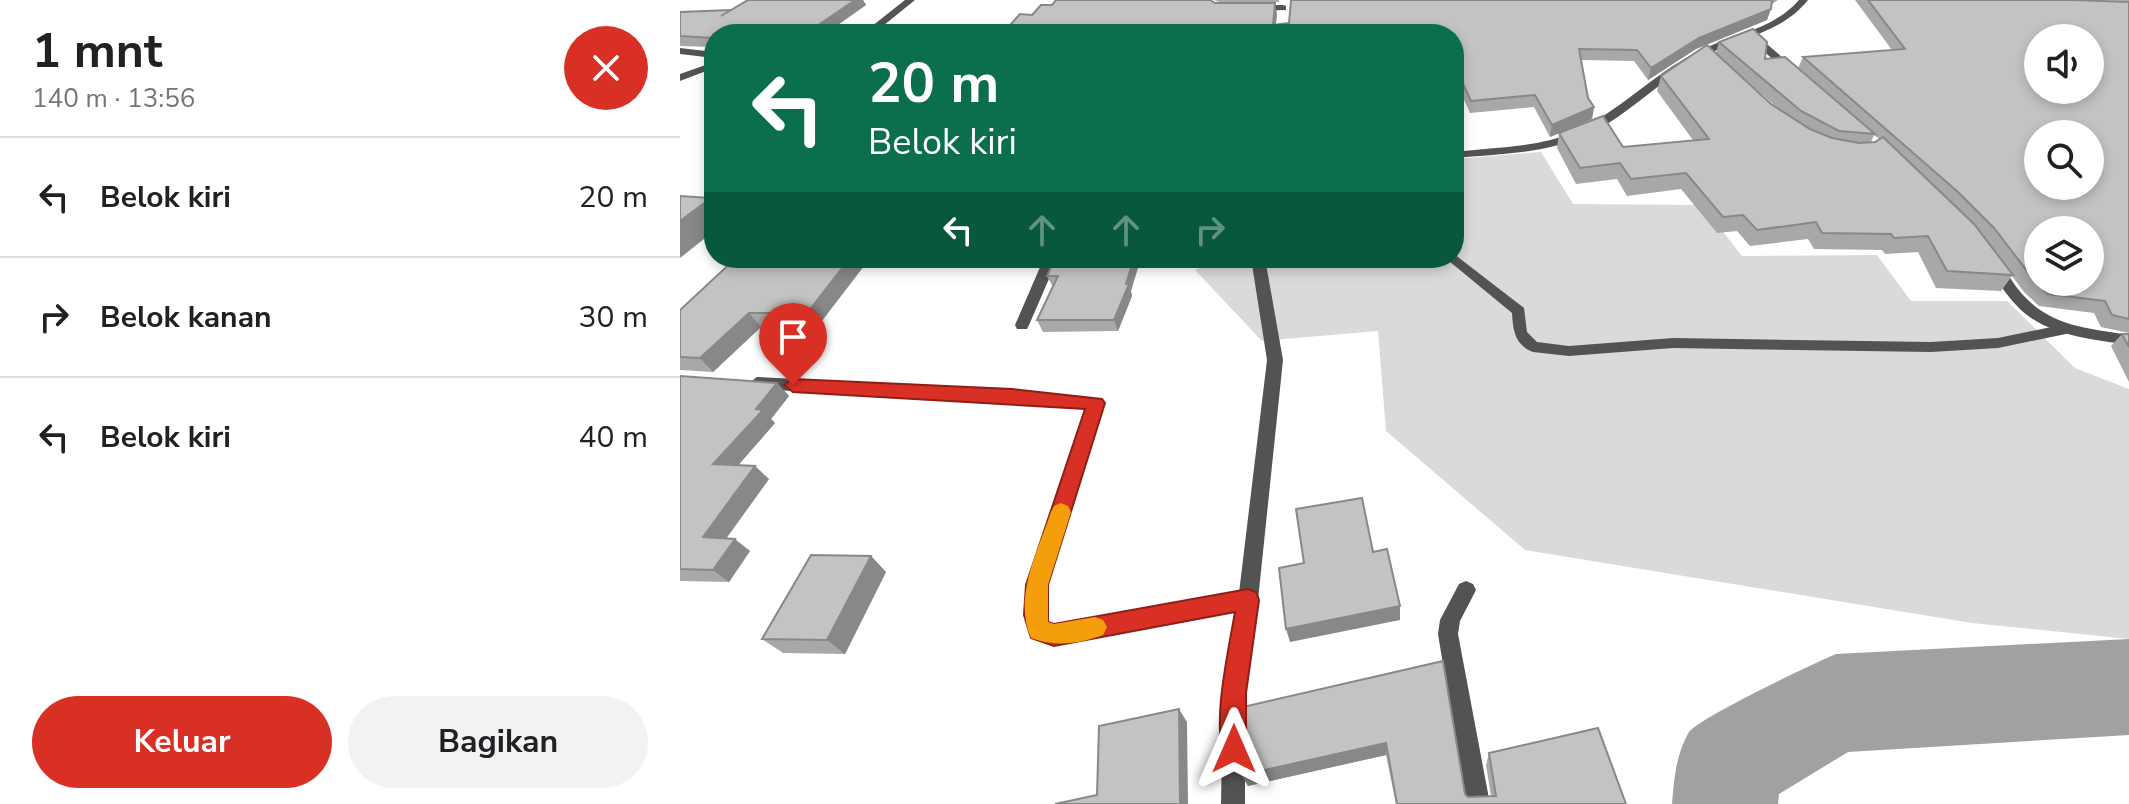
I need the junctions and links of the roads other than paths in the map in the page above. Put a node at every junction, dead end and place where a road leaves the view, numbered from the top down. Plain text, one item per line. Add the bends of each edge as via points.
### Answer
1 (911, 0) edge
2 (1804, 0) edge
3 (1285, 4) edge
4 (1243, 8) edge
5 (1283, 21) edge
6 (880, 24) edge
7 (1751, 34) junction
8 (680, 51) edge
9 (1704, 52) junction
10 (704, 54) edge
11 (1716, 63) edge
12 (704, 69) edge
13 (680, 78) edge
14 (1807, 84) edge
15 (1464, 154) edge
16 (1989, 258) edge
17 (1464, 266) edge
18 (1047, 268) edge
19 (1260, 268) edge
20 (1022, 325) dead end
21 (2066, 329) junction
22 (2129, 340) edge
23 (746, 383) edge
24 (1466, 590) dead end
25 (1248, 600) junction
26 (1233, 804) edge
27 (1478, 804) edge

1 - 6 street
2 - 7 street via 1782,19
3 - 4 street
3 - 5 street
7 - 9 street
7 - 14 street
8 - 10 street
9 - 11 street
9 - 15 street via 1586,132 1531,147
12 - 13 street
16 - 21 street via 2022,303
17 - 21 street via 1519,311 1520,333 1533,347 1569,351 1673,343 1931,347 1998,343
18 - 20 street
19 - 25 street via 1275,360
21 - 22 street
23 - 25 street via 1096,403 1037,585 1039,630 1054,635
24 - 27 street via 1448,634
25 - 26 street via 1234,693

